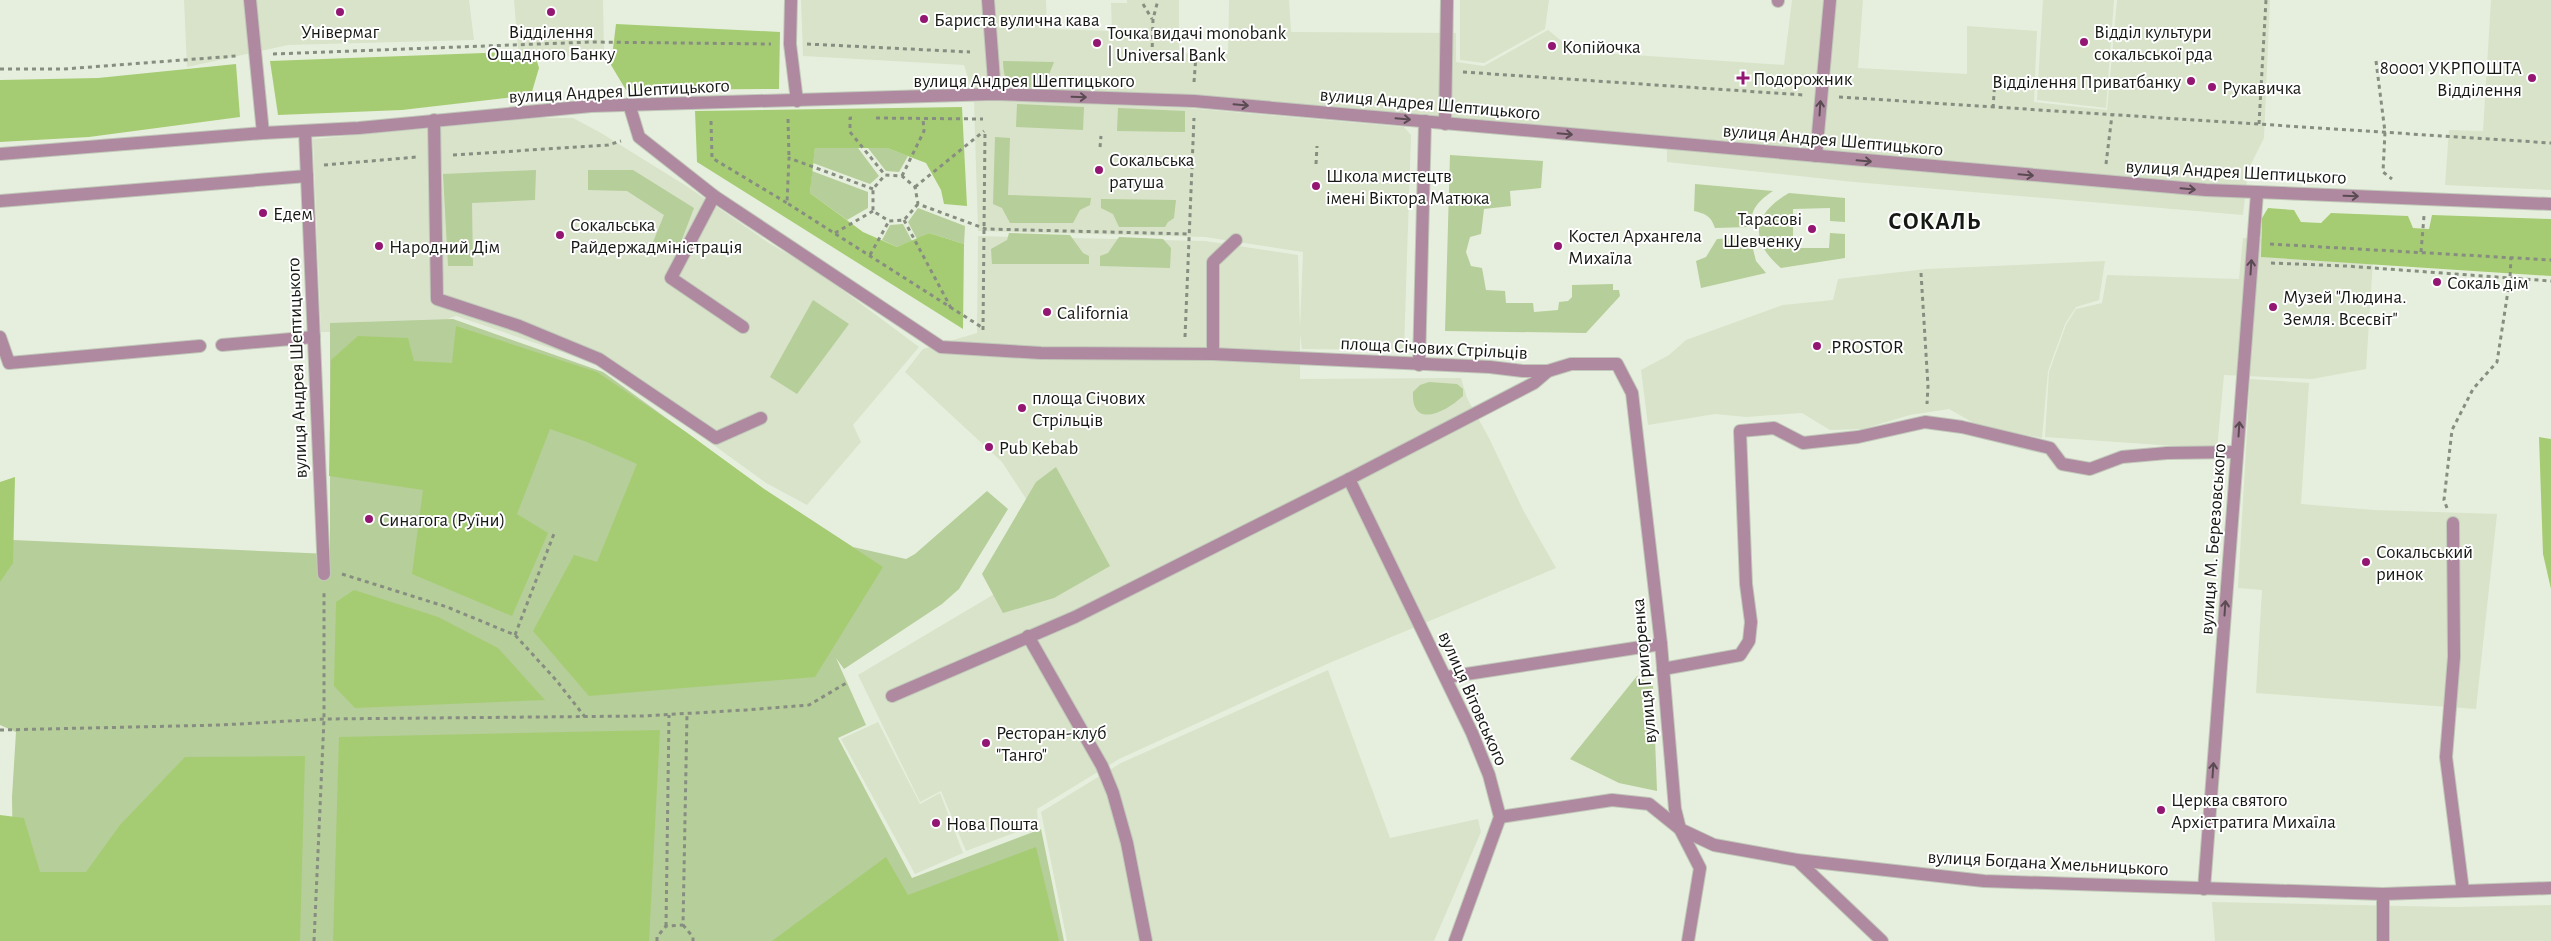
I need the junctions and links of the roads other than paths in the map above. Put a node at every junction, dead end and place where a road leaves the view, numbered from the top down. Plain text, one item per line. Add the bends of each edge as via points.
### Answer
1 (250, 0) edge
2 (791, 0) edge
3 (988, 0) edge
4 (1447, 0) edge
5 (1830, 0) edge
6 (995, 94) junction
7 (797, 101) junction
8 (629, 104) junction
9 (434, 120) junction
10 (1426, 121) junction
11 (1445, 124) junction
12 (305, 131) junction
13 (263, 133) junction
14 (0, 154) edge
15 (1816, 156) junction
16 (307, 171) junction
17 (2257, 193) junction
18 (714, 196) junction
19 (0, 201) edge
20 (2551, 204) edge
21 (1236, 240) dead end
22 (744, 327) dead end
23 (0, 337) edge
24 (314, 337) junction
25 (222, 345) dead end
26 (200, 346) dead end
27 (1213, 354) junction
28 (1419, 365) junction
29 (1548, 371) junction
30 (1632, 393) joint
31 (761, 418) dead end
32 (2237, 452) junction
33 (1349, 479) junction
34 (2453, 523) road end
35 (324, 574) road end
36 (1028, 636) junction
37 (1661, 644) junction
38 (1663, 669) junction
39 (1446, 677) junction
40 (892, 696) dead end
41 (1500, 817) junction
42 (1680, 829) junction
43 (1797, 860) junction
44 (2551, 888) edge
45 (2204, 889) junction
46 (2463, 890) junction
47 (2383, 894) junction
48 (1146, 941) edge
49 (1455, 941) edge
50 (1688, 941) edge
51 (1882, 941) edge
52 (2383, 941) edge

1 - 13 street
2 - 7 street via 790,44
3 - 6 street
4 - 11 street
15 -> 5 street
6 - 7 street, вулиця Андрея Шептицького
6 -> 10 street, вулиця Андрея Шептицького via 1194,100
7 - 8 street, вулиця Андрея Шептицького
8 - 9 street, вулиця Андрея Шептицького
8 - 18 street, площа Січових Стрільців via 639,137
9 - 12 street, вулиця Андрея Шептицького
9 - 31 street via 438,299 519,326 599,359 716,438
10 - 11 street, вулиця Андрея Шептицького
10 - 28 street
11 -> 15 street, вулиця Андрея Шептицького
12 - 13 street, вулиця Андрея Шептицького
12 - 16 street, вулиця Андрея Шептицького
13 - 14 street, вулиця Андрея Шептицького
15 -> 17 street, вулиця Андрея Шептицького
16 - 19 street
16 - 24 street, вулиця Андрея Шептицького
17 -> 20 street, вулиця Андрея Шептицького
32 -> 17 street, вулиця М. Березовського
18 - 22 street via 670,278
18 - 27 street, площа Січових Стрільців via 941,347
21 - 27 street via 1213,262
23 - 26 street via 9,363
24 - 25 street
24 - 35 street, вулиця Андрея Шептицького
27 - 28 street, площа Січових Стрільців
28 - 29 street, площа Січових Стрільців
29 - 30 street, площа Січових Стрільців via 1571,364 1617,364
29 - 33 street, площа Січових Стрільців via 1534,383
30 - 37 street, вулиця Григоренка
32 - 38 street via 2122,457 2090,469 2062,464 2050,448 1962,427 1925,422 1858,437 1803,442 1774,428 1740,431 1746,584 1751,622 1749,641 1740,655
45 -> 32 street, вулиця М. Березовського
33 - 36 street, площа Січових Стрільців via 1075,617
33 - 39 street, вулиця Вітовського
34 - 46 street via 2454,656 2446,757
36 - 40 street, площа Січових Стрільців
36 - 48 street via 1102,766 1113,793 1127,843
37 - 38 street, вулиця Григоренка
37 - 39 street
38 - 42 street, вулиця Григоренка via 1675,809
39 - 41 street, вулиця Вітовського via 1489,775
41 - 42 street, вулиця Богдана Хмельницького via 1612,800 1650,804
41 - 49 street
42 - 43 street, вулиця Богдана Хмельницького via 1714,845
42 - 50 street, вулиця Григоренка via 1700,868
43 - 45 street, вулиця Богдана Хмельницького via 1984,881
43 - 51 street
44 - 46 street, вулиця Богдана Хмельницького
45 - 47 street, вулиця Богдана Хмельницького
46 - 47 street, вулиця Богдана Хмельницького
47 - 52 street

